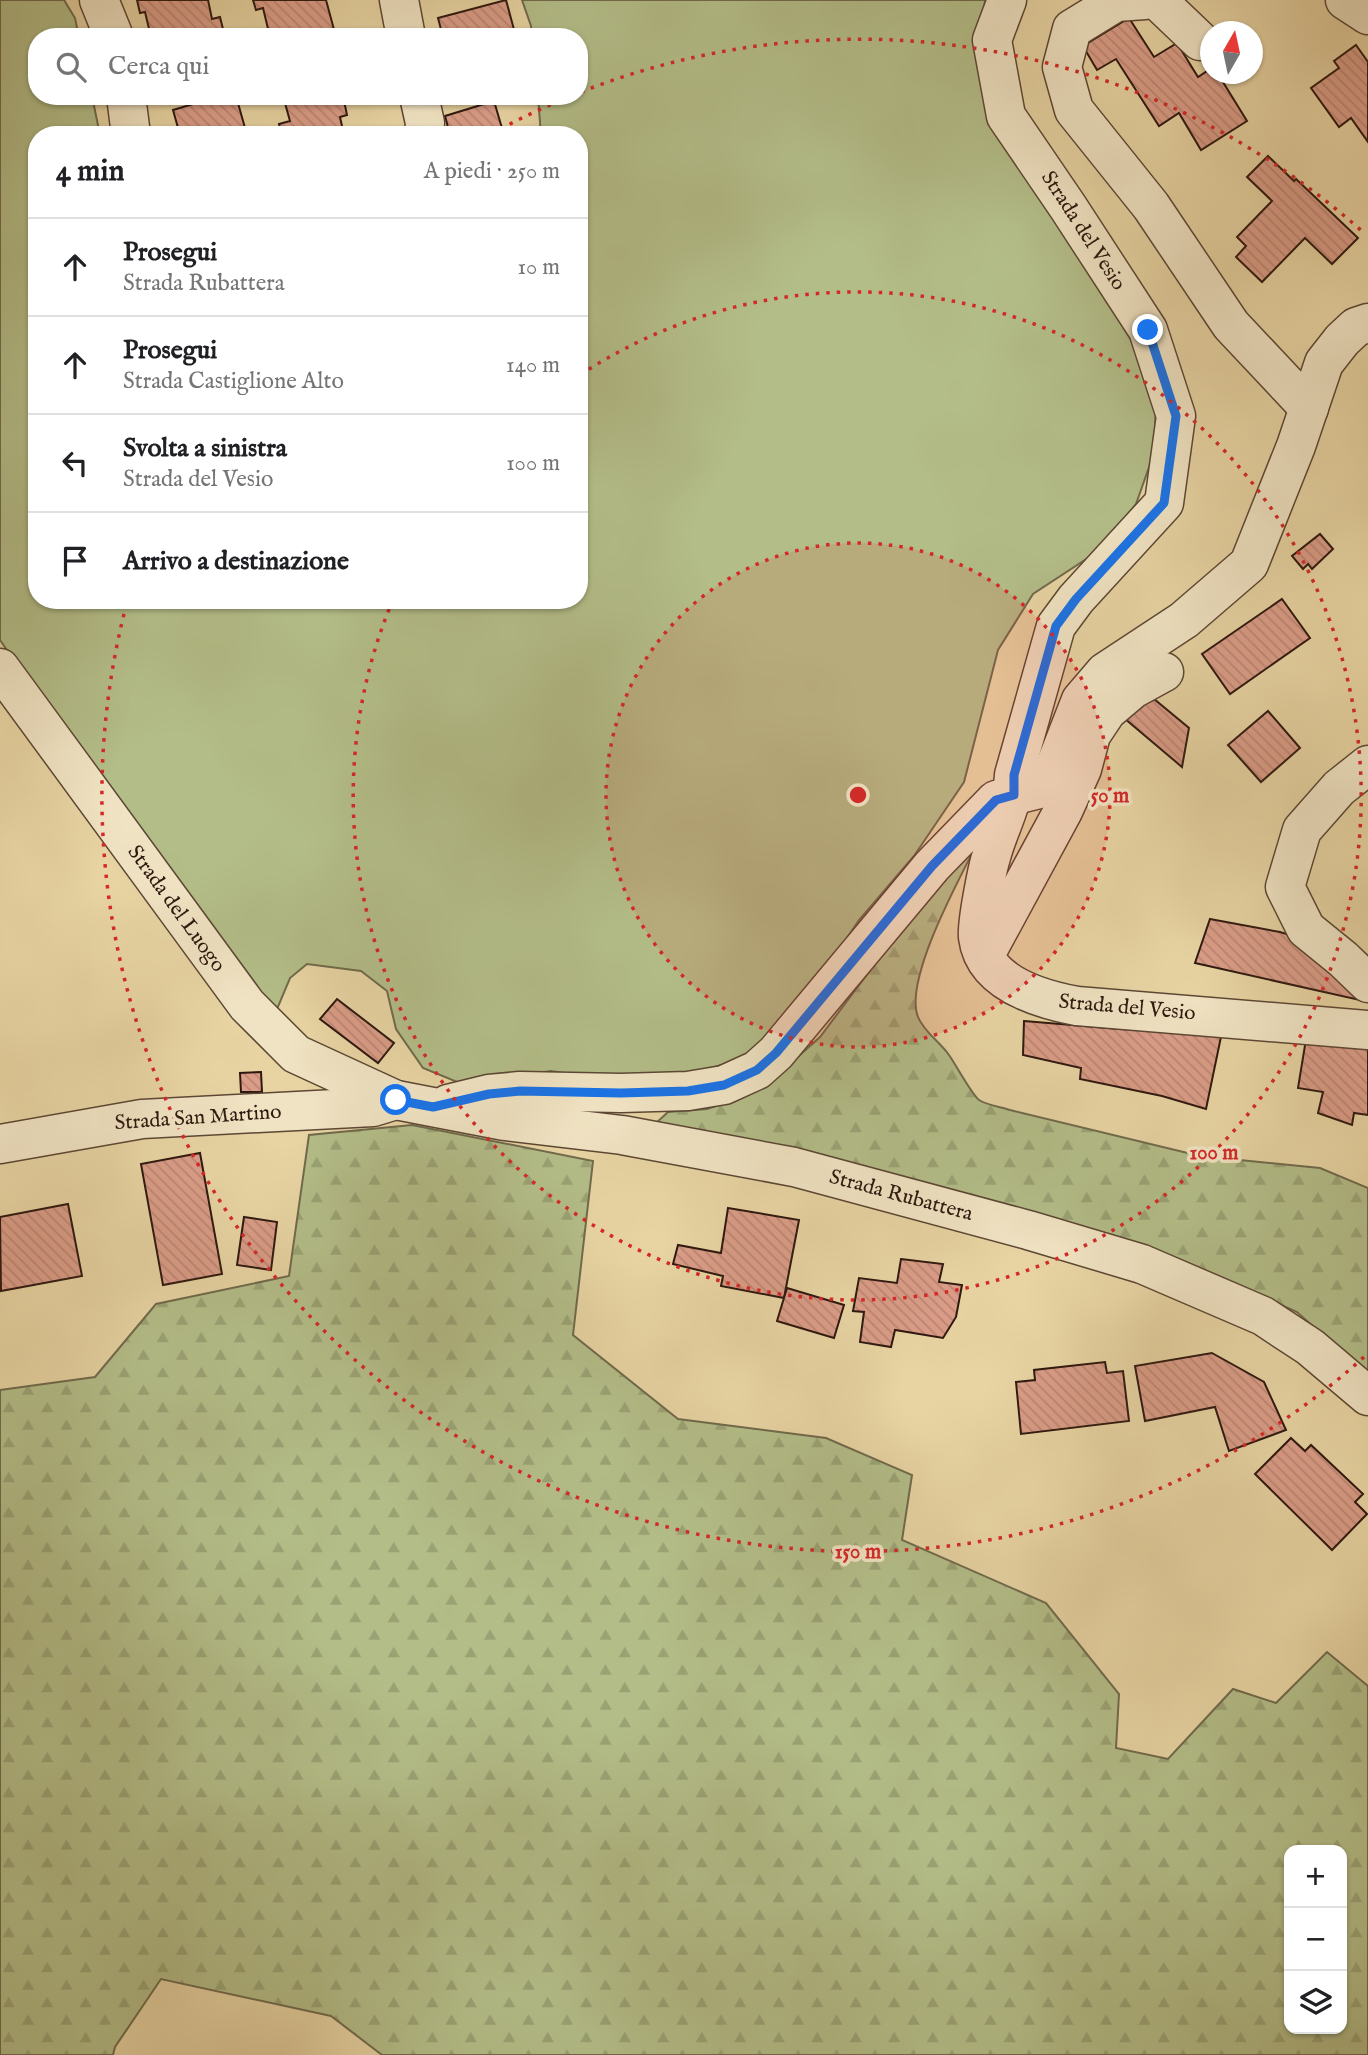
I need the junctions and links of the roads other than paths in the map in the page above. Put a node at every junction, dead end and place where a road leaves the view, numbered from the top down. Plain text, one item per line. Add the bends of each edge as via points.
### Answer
1 (99, 0) edge
2 (398, 0) edge
3 (1007, 0) edge
4 (1145, 0) edge
5 (1157, 0) edge
6 (1345, 0) edge
7 (1368, 15) edge
8 (110, 28) edge
9 (405, 28) edge
10 (1199, 41) dead end
11 (128, 105) edge
12 (421, 105) edge
13 (130, 126) edge
14 (425, 126) edge
15 (1368, 323) edge
16 (1309, 408) junction
17 (0, 668) edge
18 (1164, 672) dead end
19 (1368, 765) edge
20 (1014, 795) junction
21 (985, 957) junction
22 (1368, 983) edge
23 (1368, 1030) edge
24 (396, 1100) junction
25 (433, 1107) junction
26 (0, 1144) edge
27 (1368, 1396) edge

1 - 8 street
2 - 9 street
3 - 20 street, Strada del Vesio via 992,40 1006,116 1148,330 1176,416 1164,503 1056,626 1014,775
4 - 16 street via 1116,2 1072,30 1062,67 1074,110 1151,206 1231,325
5 - 10 street
6 - 7 street
11 - 13 street
12 - 14 street
15 - 16 street via 1356,327 1324,363
16 - 20 street via 1249,564 1184,620 1105,672 1081,700 1047,787
17 - 24 street, Strada del Luogo via 247,1005 296,1055
18 - 21 street via 1107,711 1091,736 1063,811
19 - 22 street via 1339,788 1302,830 1285,887 1306,929
20 - 21 street, Strada del Vesio via 988,870 977,936
20 - 25 street via 996,800 932,866 757,1070 724,1085 688,1091 520,1091
21 - 23 street, Strada del Vesio via 997,974 1045,1000
24 - 25 street, Strada Rubattera
24 - 26 street, Strada San Martino via 361,1108 142,1119
25 - 27 street, Strada Rubattera via 794,1167 1142,1264 1263,1317 1310,1347

